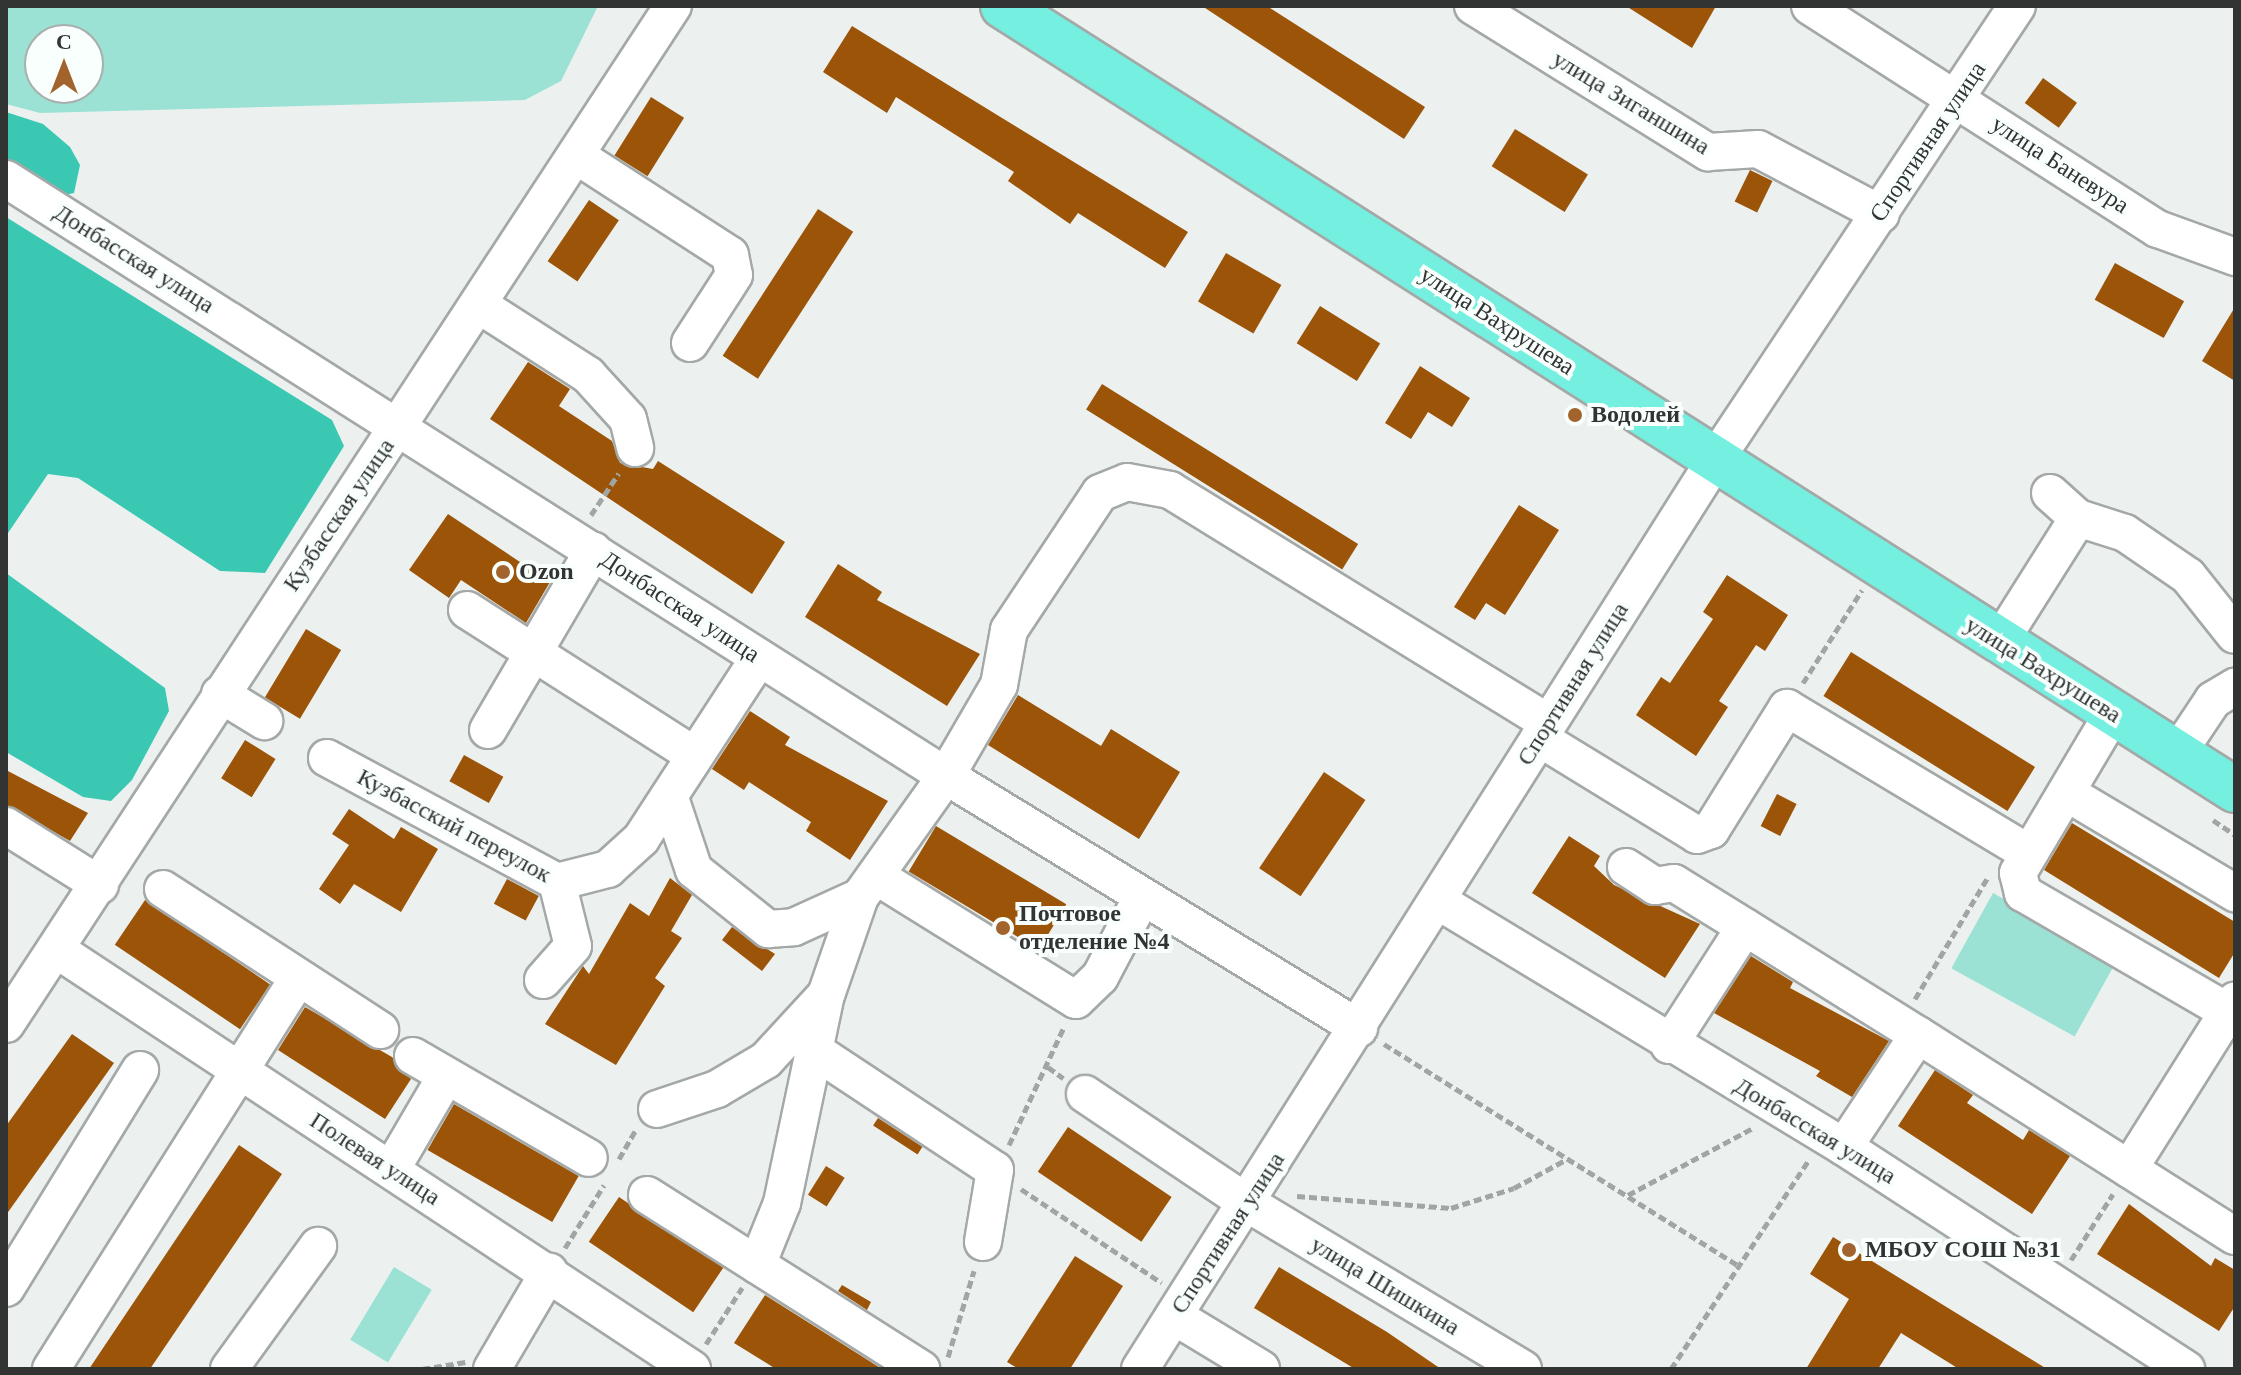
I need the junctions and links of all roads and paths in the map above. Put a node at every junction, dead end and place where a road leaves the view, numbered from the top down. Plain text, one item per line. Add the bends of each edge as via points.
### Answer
1 (673, 6) edge
2 (1003, 6) edge
3 (1473, 6) edge
4 (1810, 6) edge
5 (2017, 6) edge
6 (1957, 99) junction
7 (577, 156) junction
8 (6, 179) edge
9 (1881, 214) junction
10 (2235, 257) edge
11 (479, 305) junction
12 (690, 343) dead end
13 (399, 425) junction
14 (635, 448) joint
15 (1715, 460) junction
16 (2050, 493) dead end
17 (2078, 518) junction
18 (584, 545) junction
19 (1878, 566) junction
20 (467, 610) dead end
21 (2235, 635) edge
22 (1999, 643) junction
23 (532, 652) junction
24 (759, 658) junction
25 (2235, 687) edge
26 (220, 694) junction
27 (1787, 708) junction
28 (2113, 713) junction
29 (264, 721) dead end
30 (488, 730) dead end
31 (1544, 731) junction
32 (2177, 754) junction
33 (694, 755) junction
34 (327, 758) dead end
35 (946, 776) junction
36 (2235, 790) edge
37 (2067, 793) junction
38 (671, 801) junction
39 (6, 826) edge
40 (1697, 835) junction
41 (2019, 847) junction
42 (1626, 867) dead end
43 (557, 882) junction
44 (100, 885) junction
45 (868, 886) junction
46 (163, 889) dead end
47 (2235, 893) edge
48 (1142, 897) junction
49 (1700, 899) junction
50 (1438, 901) junction
51 (1745, 927) junction
52 (57, 950) junction
53 (298, 979) junction
54 (543, 980) dead end
55 (826, 995) junction
56 (1076, 1000) junction
57 (2232, 1006) edge
58 (6, 1024) edge
59 (1359, 1028) junction
60 (1909, 1029) junction
61 (380, 1030) dead end
62 (1669, 1045) junction
63 (818, 1053) junction
64 (413, 1056) dead end
65 (140, 1070) dead end
66 (241, 1071) junction
67 (445, 1078) junction
68 (1085, 1094) dead end
69 (657, 1109) dead end
70 (1786, 1113) junction
71 (1834, 1142) junction
72 (589, 1158) dead end
73 (1567, 1159) junction
74 (2129, 1169) junction
75 (391, 1170) junction
76 (995, 1170) junction
77 (647, 1195) dead end
78 (1627, 1195) junction
79 (1252, 1197) junction
80 (2235, 1236) edge
81 (983, 1242) joint
82 (318, 1246) dead end
83 (757, 1265) junction
84 (1739, 1266) junction
85 (549, 1272) junction
86 (2058, 1281) junction
87 (6, 1288) edge
88 (1180, 1307) junction
89 (51, 1369) edge
90 (229, 1369) edge
91 (492, 1369) edge
92 (691, 1369) edge
93 (921, 1369) edge
94 (944, 1369) edge
95 (1140, 1369) edge
96 (1261, 1369) edge
97 (1523, 1369) edge
98 (1671, 1369) edge
99 (2186, 1369) edge

1 - 7 street, Кузбасская улица
2 - 15 main road, улица Вахрушева
3 - 9 street, улица Зиганшина via 1708,152 1758,149
4 - 6 street, улица Баневура
5 - 6 street, Спортивная улица
6 - 9 street, Спортивная улица
6 - 10 street, улица Баневура via 2158,229
7 - 11 street, Кузбасская улица
7 - 12 street via 730,255 734,275
8 - 13 street, Донбасская улица
9 - 15 street, Спортивная улица
11 - 13 street, Кузбасская улица
11 - 14 street via 588,375 628,419
13 - 18 street, Донбасская улица
13 - 26 street, Кузбасская улица
14 - 18 path
15 - 19 main road, улица Вахрушева
15 - 31 street, Спортивная улица
16 - 17 street
17 - 21 street via 2125,533 2188,576
17 - 22 street
18 - 23 street
18 - 24 street, Донбасская улица
19 - 22 main road, улица Вахрушева
19 - 27 path
20 - 23 street
22 - 28 main road, улица Вахрушева
23 - 30 street
23 - 33 street
24 - 33 street, Кузбасский переулок
24 - 35 street, Донбасская улица
25 - 32 street via 2213,700
26 - 29 street
26 - 44 street, Кузбасская улица
27 - 40 street via 1711,830
27 - 41 street
28 - 32 main road, улица Вахрушева
28 - 37 street
31 - 35 street via 1170,490 1127,482 1100,493 1009,630 999,685
31 - 40 street
31 - 50 street, Спортивная улица
32 - 36 main road, улица Вахрушева
33 - 38 street, Кузбасский переулок
34 - 43 street, Кузбасский переулок
35 - 45 street
35 - 48 street, Донбасская улица
37 - 41 street
37 - 47 street
38 - 43 street, Кузбасский переулок via 608,869
38 - 45 street via 694,870 768,929 794,927
39 - 44 street
40 - 49 street
41 - 57 street via 2023,893
41 - 60 path
42 - 49 street via 1655,886 1674,883
43 - 54 street via 573,946
44 - 52 street, Кузбасская улица
45 - 55 street
45 - 56 street
46 - 53 street
48 - 56 street via 1100,977
48 - 59 street, Донбасская улица
49 - 51 street
50 - 59 street, Спортивная улица
50 - 62 street, Донбасская улица
51 - 60 street
51 - 62 street
52 - 58 street, Кузбасская улица
52 - 66 street, Полевая улица
53 - 61 street
53 - 66 street
55 - 63 street
55 - 69 street via 766,1060 717,1089
56 - 76 path via 1031,1108
57 - 74 street
59 - 73 path
59 - 79 street, Спортивная улица
60 - 71 street
60 - 74 street
62 - 70 street, Донбасская улица
63 - 76 street
63 - 83 street via 782,1203
64 - 67 street
65 - 87 street
66 - 75 street, Полевая улица
66 - 89 street
67 - 72 street
67 - 75 street
68 - 79 street, улица Шишкина
70 - 71 street, Донбасская улица
70 - 78 path
71 - 84 path
71 - 86 street, Донбасская улица
73 - 78 path
73 - 79 path via 1514,1188 1451,1208
74 - 80 street
74 - 86 path
75 - 85 street, Полевая улица
76 - 81 street
76 - 88 path
77 - 83 street
78 - 84 path
79 - 88 street, Спортивная улица
79 - 97 street, улица Шишкина
81 - 94 path
82 - 90 street
83 - 92 path
83 - 93 street
84 - 98 path
85 - 91 street
85 - 92 street, Полевая улица
86 - 99 street, Донбасская улица
88 - 95 street, Спортивная улица
88 - 96 street

